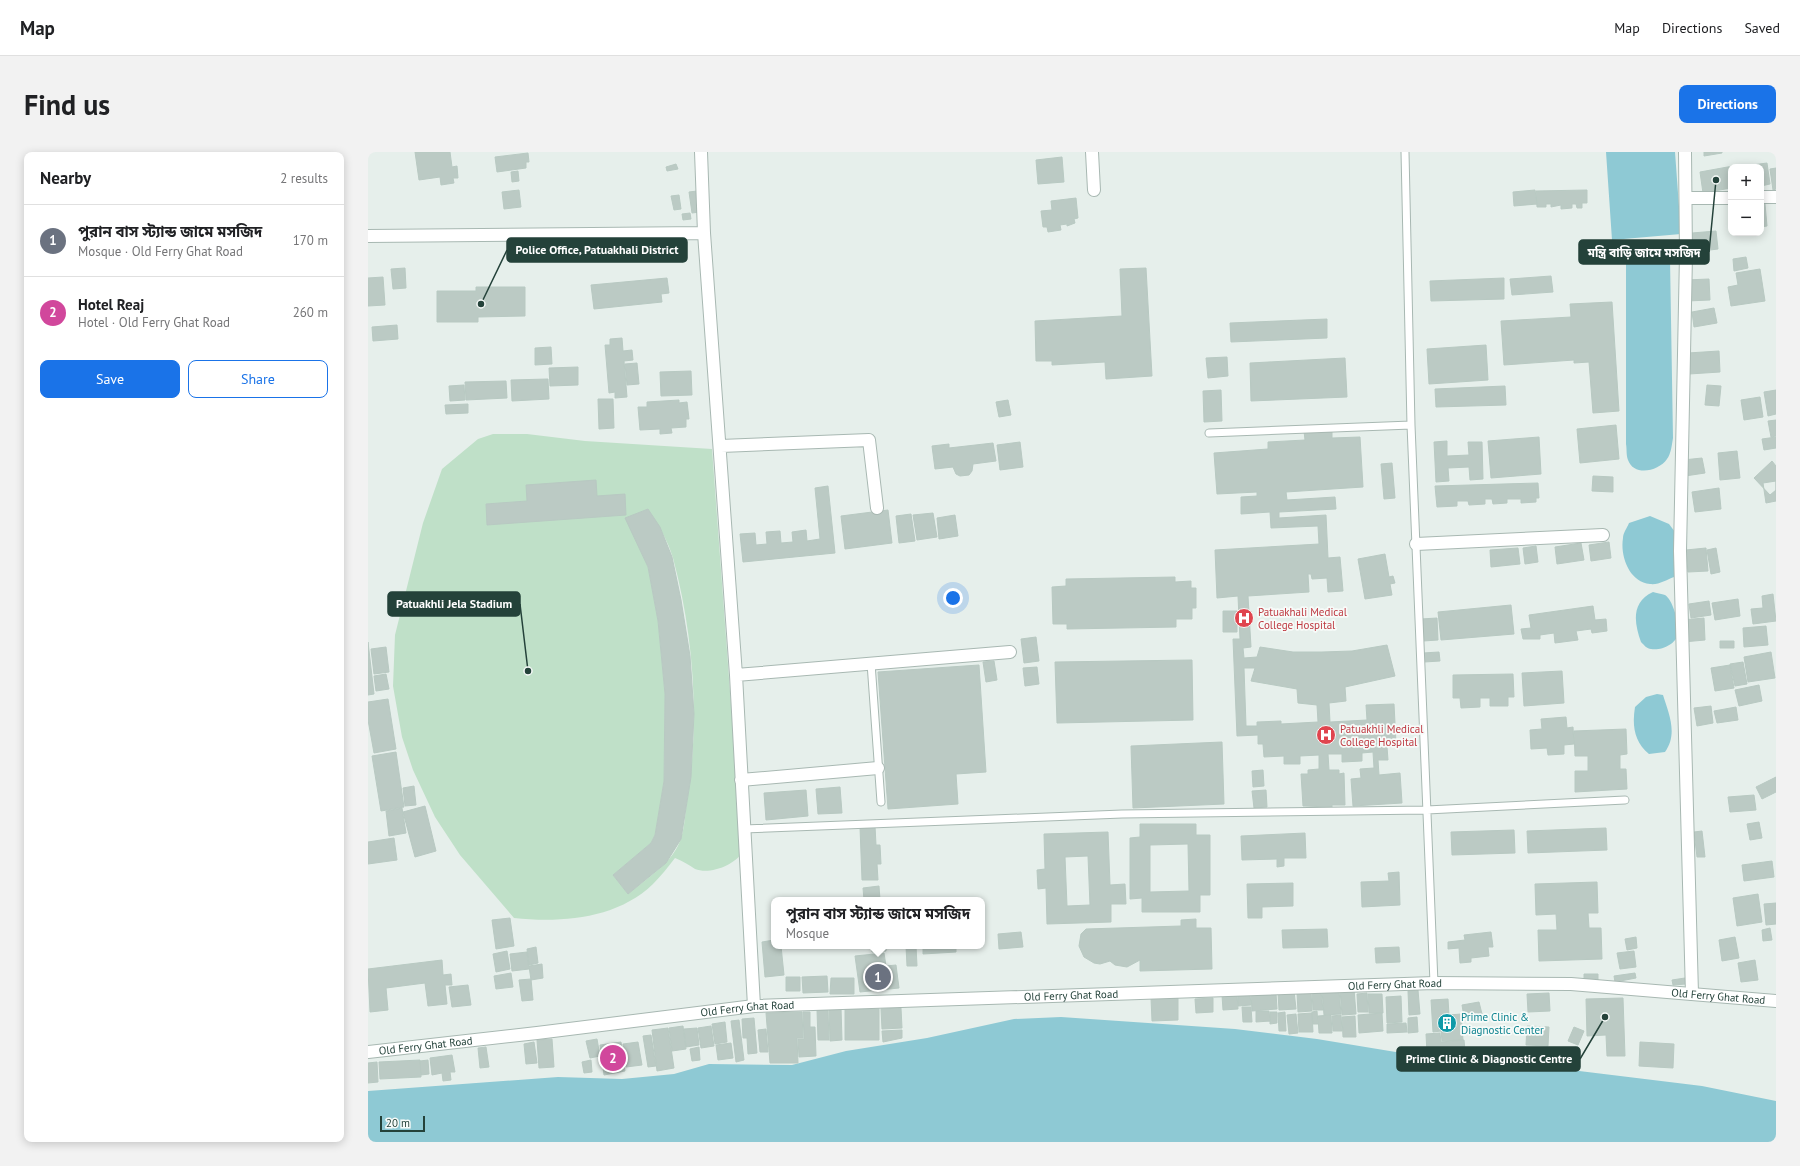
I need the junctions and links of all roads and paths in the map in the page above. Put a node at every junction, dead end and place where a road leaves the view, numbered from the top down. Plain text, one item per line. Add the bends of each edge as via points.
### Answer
1 (701, 152) edge
2 (1092, 152) edge
3 (1405, 152) edge
4 (1685, 152) edge
5 (1094, 190) dead end
6 (1764, 197) edge
7 (1776, 197) edge
8 (1686, 198) junction
9 (1728, 198) edge
10 (704, 233) junction
11 (368, 236) edge
12 (1411, 425) junction
13 (1209, 433) dead end
14 (721, 446) junction
15 (877, 508) dead end
16 (1603, 535) dead end
17 (1416, 544) junction
18 (1010, 652) dead end
19 (871, 663) junction
20 (736, 675) junction
21 (878, 768) junction
22 (741, 780) junction
23 (1625, 800) dead end
24 (881, 802) dead end
25 (1427, 810) junction
26 (744, 829) junction
27 (1434, 983) junction
28 (1692, 994) junction
29 (1776, 1001) edge
30 (754, 1006) junction
31 (368, 1052) edge

1 - 10 street
2 - 5 street
3 - 12 lane
4 - 8 street
6 - 7 street
8 - 9 street
8 - 28 street via 1680,551
10 - 11 street
10 - 14 street
12 - 13 lane
12 - 17 lane
14 - 15 street via 869,440
14 - 20 street
16 - 17 street
17 - 25 lane
18 - 19 street
19 - 20 street
19 - 21 lane
20 - 22 street
21 - 22 street
21 - 24 lane
22 - 26 street
23 - 25 lane
25 - 26 lane via 1122,814
25 - 27 lane
26 - 30 street
27 - 28 street, Old Ferry Ghat Road via 1571,984
27 - 30 street, Old Ferry Ghat Road
28 - 29 street, Old Ferry Ghat Road
30 - 31 street, Old Ferry Ghat Road

